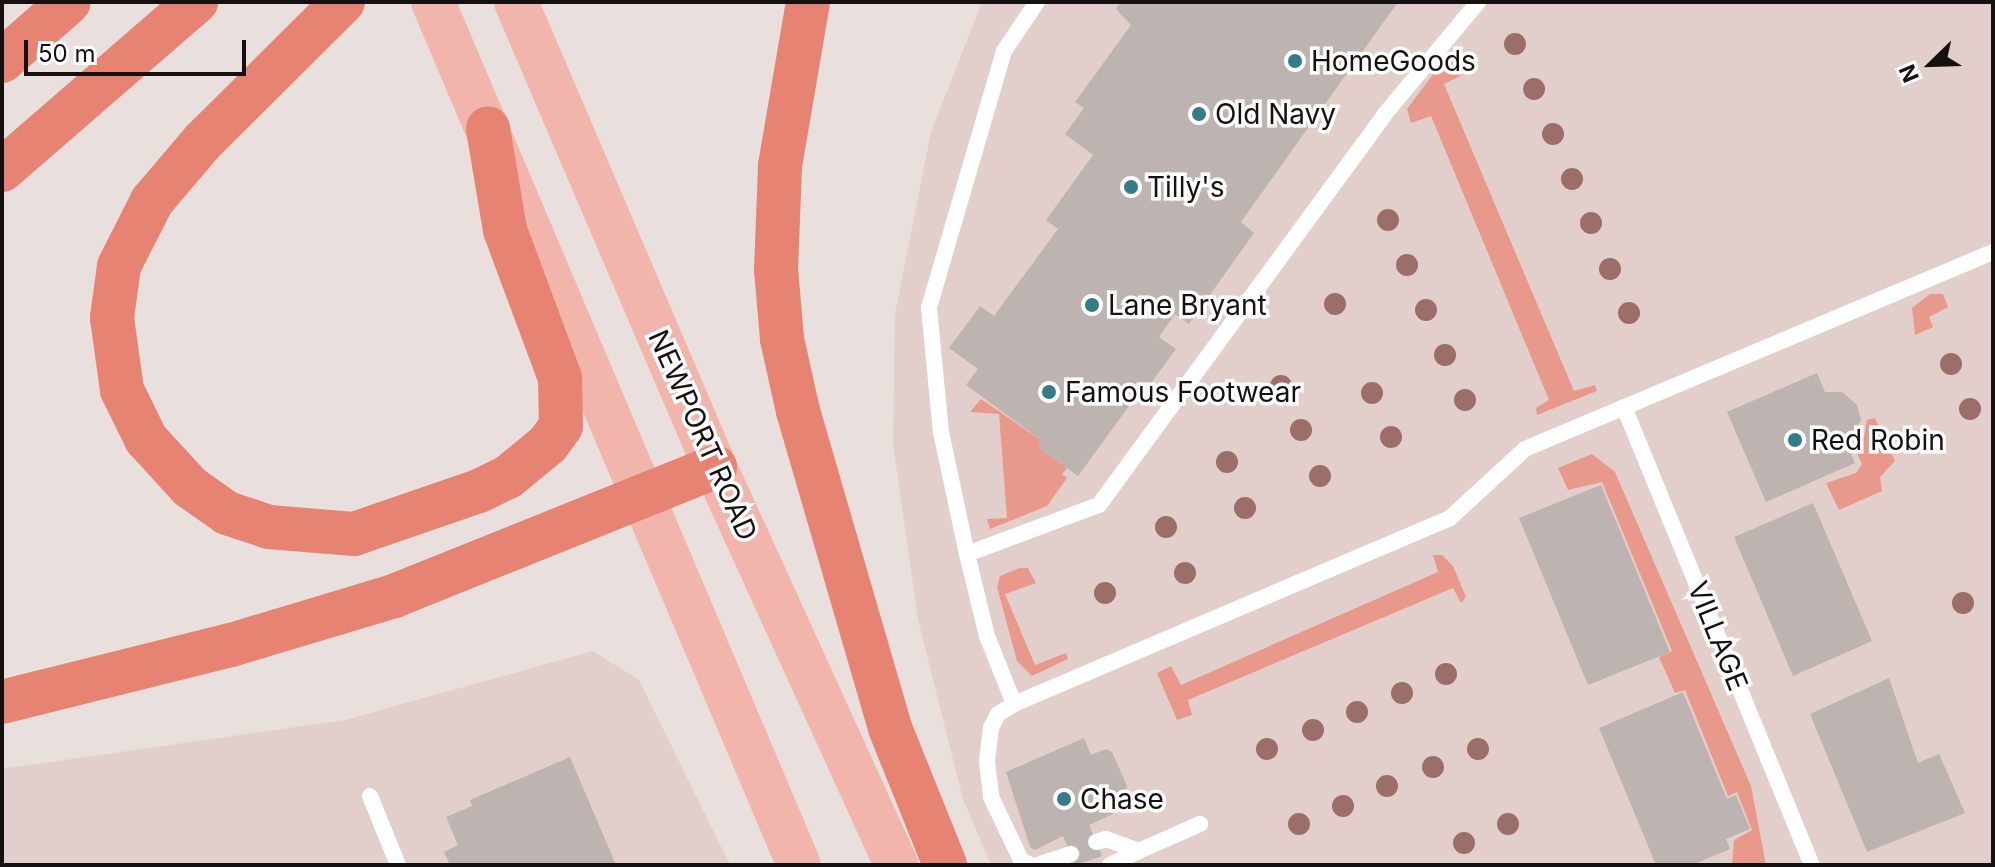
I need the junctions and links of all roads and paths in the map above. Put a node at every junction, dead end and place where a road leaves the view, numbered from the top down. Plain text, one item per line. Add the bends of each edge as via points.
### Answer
1 (69, 2) edge
2 (196, 2) edge
3 (343, 2) edge
4 (516, 2) edge
5 (808, 2) edge
6 (1037, 2) edge
7 (1478, 2) edge
8 (440, 20) edge
9 (2, 61) edge
10 (488, 128) junction
11 (2, 170) edge
12 (1993, 252) edge
13 (1624, 407) junction
14 (715, 467) junction
15 (642, 498) junction
16 (967, 554) junction
17 (2, 702) edge
18 (1014, 704) junction
19 (370, 796) dead end
20 (1200, 824) dead end
21 (1096, 842) dead end
22 (1139, 851) junction
23 (1071, 854) dead end
24 (1028, 864) edge
25 (398, 865) edge
26 (799, 865) edge
27 (896, 865) edge
28 (945, 865) edge
29 (1110, 865) edge
30 (1812, 865) edge

1 - 9 highway
2 - 11 highway
3 - 10 highway via 152,201 119,266 112,318 122,390 146,439 190,487 227,513 269,527 354,534 479,491 508,477 548,444 561,426 560,378 505,230
4 - 14 main road, NEWPORT ROAD
5 - 28 highway via 779,178 777,296 782,339 890,728
6 - 16 lane via 1004,51 929,308 941,432
7 - 16 lane via 1384,115 1099,505
8 - 10 main road
10 - 15 main road
12 - 13 lane
13 - 18 lane via 1525,449 1450,518
13 - 30 lane, VILLAGE
14 - 15 highway
14 - 27 main road, NEWPORT ROAD
15 - 17 highway via 394,596 217,649
15 - 26 main road
16 - 18 lane via 987,636
18 - 24 lane via 998,714 991,728 987,762 991,797
19 - 25 lane
20 - 22 lane
21 - 22 lane via 1106,839
22 - 29 lane
23 - 24 lane

